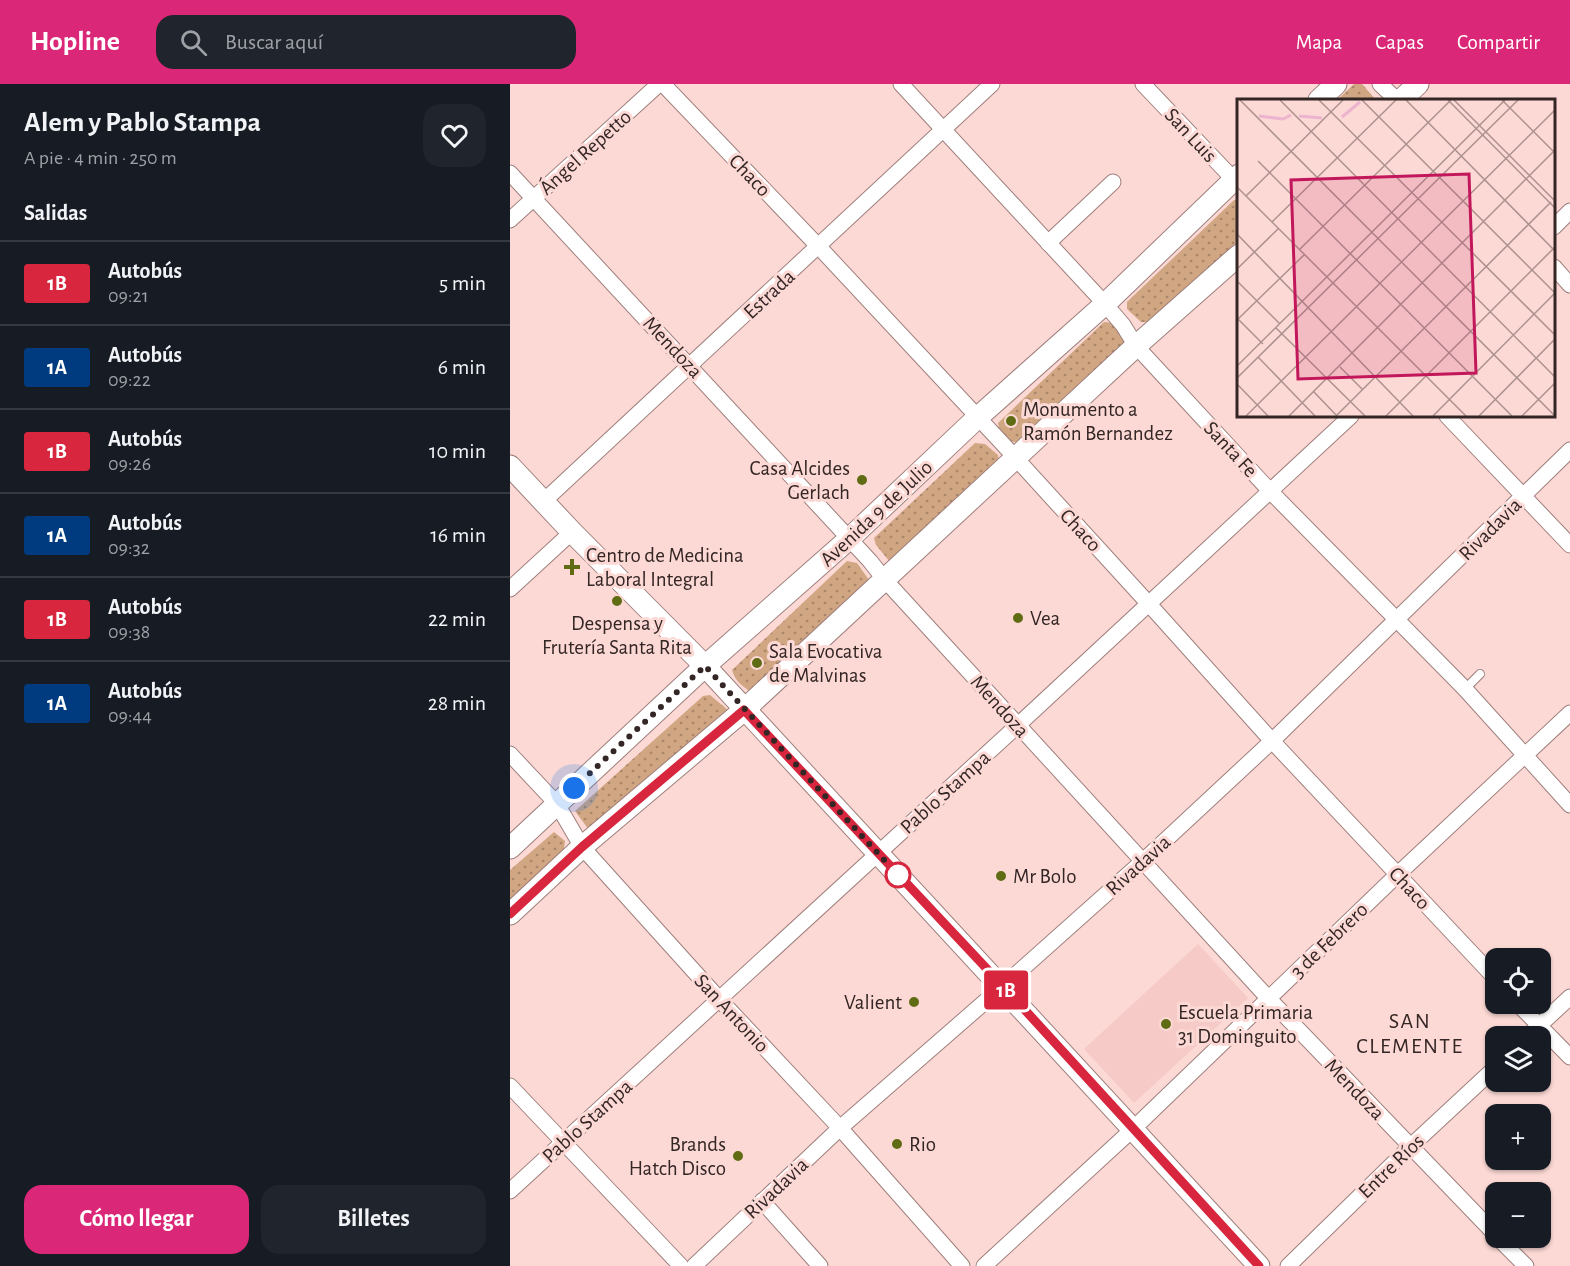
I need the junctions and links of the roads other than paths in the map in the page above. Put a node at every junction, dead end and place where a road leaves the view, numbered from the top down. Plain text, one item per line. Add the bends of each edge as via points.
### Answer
1 (661, 84) edge
2 (901, 84) edge
3 (992, 84) edge
4 (1143, 84) edge
5 (1336, 84) edge
6 (1380, 84) edge
7 (1419, 84) edge
8 (1320, 99) edge
9 (1398, 99) edge
10 (1400, 99) edge
11 (942, 129) junction
12 (510, 173) edge
13 (1237, 180) edge
14 (1113, 182) dead end
15 (534, 198) junction
16 (1570, 211) edge
17 (510, 220) edge
18 (1555, 226) edge
19 (1048, 243) junction
20 (819, 247) junction
21 (1237, 257) edge
22 (1555, 268) edge
23 (1570, 285) edge
24 (1105, 304) junction
25 (1137, 346) junction
26 (690, 366) junction
27 (1350, 417) edge
28 (1448, 417) edge
29 (977, 418) junction
30 (1570, 450) edge
31 (1016, 459) junction
32 (510, 466) edge
33 (1270, 491) junction
34 (1524, 495) junction
35 (544, 501) junction
36 (572, 532) junction
37 (849, 539) junction
38 (1570, 545) edge
39 (885, 580) junction
40 (510, 589) edge
41 (1149, 603) junction
42 (1398, 620) junction
43 (705, 666) junction
44 (1480, 675) dead end
45 (1465, 684) junction
46 (744, 710) junction
47 (1570, 713) edge
48 (1017, 726) junction
49 (1272, 741) junction
50 (510, 754) edge
51 (1526, 755) junction
52 (557, 804) junction
53 (1570, 805) edge
54 (582, 847) junction
55 (510, 848) edge
56 (878, 854) junction
57 (1143, 861) junction
58 (1397, 875) junction
59 (510, 914) edge
60 (1485, 967) edge
61 (1003, 986) junction
62 (1570, 997) edge
63 (1269, 999) junction
64 (720, 1000) junction
65 (1539, 1026) edge
66 (1551, 1043) edge
67 (1570, 1057) edge
68 (1485, 1077) edge
69 (510, 1086) edge
70 (840, 1128) junction
71 (1133, 1129) junction
72 (563, 1143) junction
73 (1410, 1146) junction
74 (510, 1191) edge
75 (762, 1201) junction
76 (1485, 1224) edge
77 (1509, 1248) edge
78 (681, 1266) edge
79 (694, 1266) edge
80 (820, 1266) edge
81 (962, 1266) edge
82 (984, 1266) edge
83 (1259, 1266) edge
84 (1288, 1266) edge
85 (1526, 1266) edge

1 - 15 street, Ángel Repetto
1 - 20 street, Chaco
2 - 11 street, Santa Fe
3 - 11 street, Estrada
4 - 13 street, San Luis
5 - 8 main road
6 - 9 street
7 - 10 main road
11 - 19 street, Santa Fe
11 - 20 street, Estrada
12 - 15 street, Mendoza
13 - 24 main road, Avenida 9 de Julio
14 - 19 street
15 - 17 street, Ángel Repetto
15 - 26 street, Mendoza
16 - 18 street
19 - 24 street, Santa Fe
20 - 26 street, Estrada
20 - 29 street, Chaco
21 - 25 main road
22 - 23 street
24 - 25 street, Santa Fe
24 - 29 main road, Avenida 9 de Julio
25 - 31 main road
25 - 33 street, Santa Fe
26 - 35 street, Estrada
26 - 37 street, Mendoza
27 - 33 street, Pablo Stampa
28 - 34 street
29 - 31 street, Chaco
29 - 37 main road, Avenida 9 de Julio
30 - 34 street, Rivadavia
31 - 39 main road
31 - 41 street, Chaco
32 - 35 main road
33 - 41 street, Pablo Stampa
33 - 42 street, Santa Fe
34 - 38 street
34 - 42 street, Rivadavia
35 - 36 main road
36 - 40 street
36 - 43 main road
37 - 39 street, Mendoza
37 - 43 main road, Avenida 9 de Julio
39 - 46 main road
39 - 48 street, Mendoza
41 - 48 street, Pablo Stampa
41 - 49 street, Chaco
42 - 45 street, Santa Fe
42 - 49 street, Rivadavia
43 - 46 main road
43 - 52 main road, Avenida 9 de Julio
44 - 45 lane
45 - 51 street, Santa Fe
46 - 54 main road
46 - 56 main road
47 - 51 street, 3 de Febrero
48 - 56 street, Pablo Stampa
48 - 57 street, Mendoza
49 - 57 street, Rivadavia
49 - 58 street, Chaco
50 - 52 street, San Antonio
51 - 53 street, Santa Fe
51 - 58 street, 3 de Febrero
52 - 54 street, San Antonio
52 - 55 main road, Avenida 9 de Julio
54 - 59 main road
54 - 64 street, San Antonio
56 - 61 main road
56 - 64 street, Pablo Stampa
57 - 61 street, Rivadavia
57 - 63 street, Mendoza
58 - 60 street, Chaco
58 - 63 street, 3 de Febrero
61 - 70 street, Rivadavia
61 - 71 main road
62 - 65 street
63 - 71 street, 3 de Febrero
63 - 73 street, Mendoza
64 - 70 street, San Antonio
64 - 72 street, Pablo Stampa
66 - 67 street
68 - 73 street, Entre Ríos
69 - 72 street
70 - 75 street, Rivadavia
70 - 81 street, San Antonio
71 - 82 street, 3 de Febrero
71 - 83 main road
72 - 74 street, Pablo Stampa
72 - 78 street
73 - 76 street, Mendoza
73 - 84 street, Entre Ríos
75 - 79 street, Rivadavia
75 - 80 street
77 - 85 street, Mendoza

